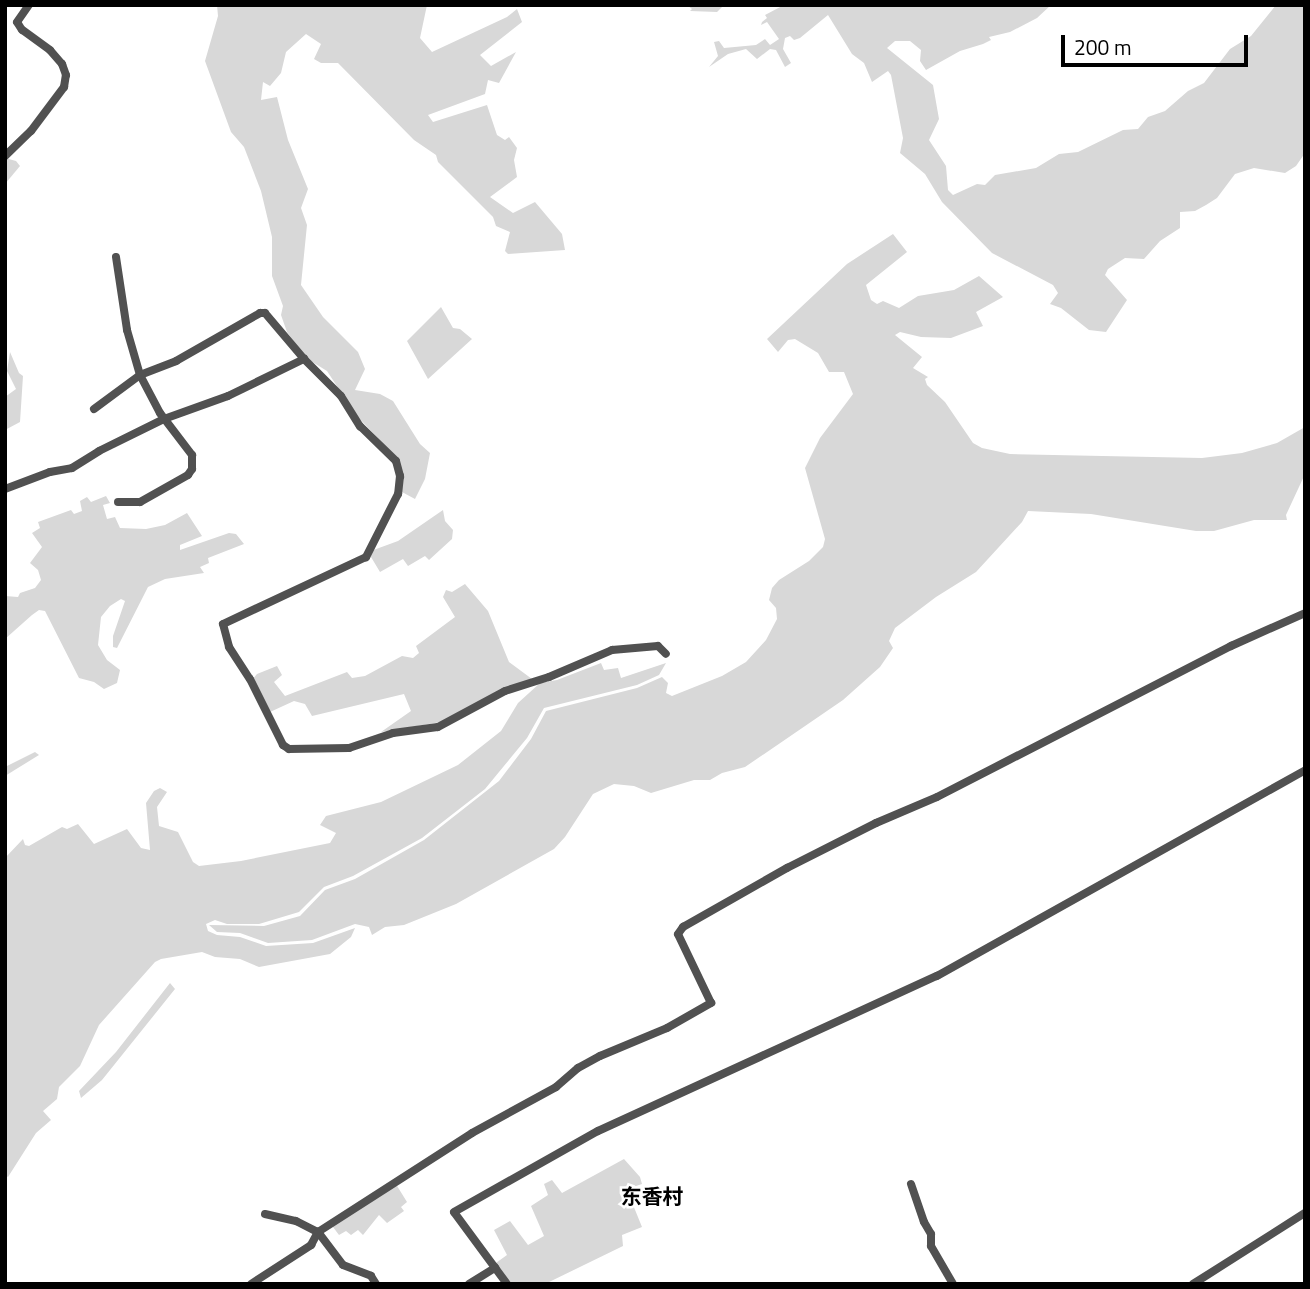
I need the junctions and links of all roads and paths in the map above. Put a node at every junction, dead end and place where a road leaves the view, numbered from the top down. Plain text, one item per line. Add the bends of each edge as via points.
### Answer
1 (29, 5) edge
2 (5, 156) edge
3 (116, 257) dead end
4 (304, 359) junction
5 (139, 375) junction
6 (94, 409) dead end
7 (164, 419) junction
8 (5, 489) edge
9 (118, 502) dead end
10 (1305, 613) edge
11 (666, 654) dead end
12 (1305, 770) edge
13 (911, 1184) dead end
14 (1305, 1213) edge
15 (265, 1214) dead end
16 (318, 1232) junction
17 (495, 1268) junction
18 (251, 1284) edge
19 (376, 1284) edge
20 (469, 1284) edge
21 (507, 1284) edge
22 (953, 1284) edge
23 (1193, 1284) edge

1 - 2 street via 17,22 50,50 66,75 56,98
3 - 5 street
4 - 5 street via 265,313 260,313 176,361
4 - 7 street via 228,396
4 - 11 street via 396,461 400,476 398,494 366,557 223,624 229,647 283,745 289,749 349,748 393,733 431,730 505,691 612,650 658,646
5 - 6 street
5 - 7 street
7 - 8 street via 72,468
7 - 9 street via 192,455 192,469 140,502
10 - 16 street via 876,823 683,927 678,934 711,1003 578,1068 556,1087 472,1133
12 - 17 street via 937,976 598,1131 454,1212
13 - 22 street via 931,1234 931,1246
14 - 23 street
15 - 16 street
16 - 18 street via 311,1245
16 - 19 street via 343,1265 371,1276
17 - 20 street
17 - 21 street

